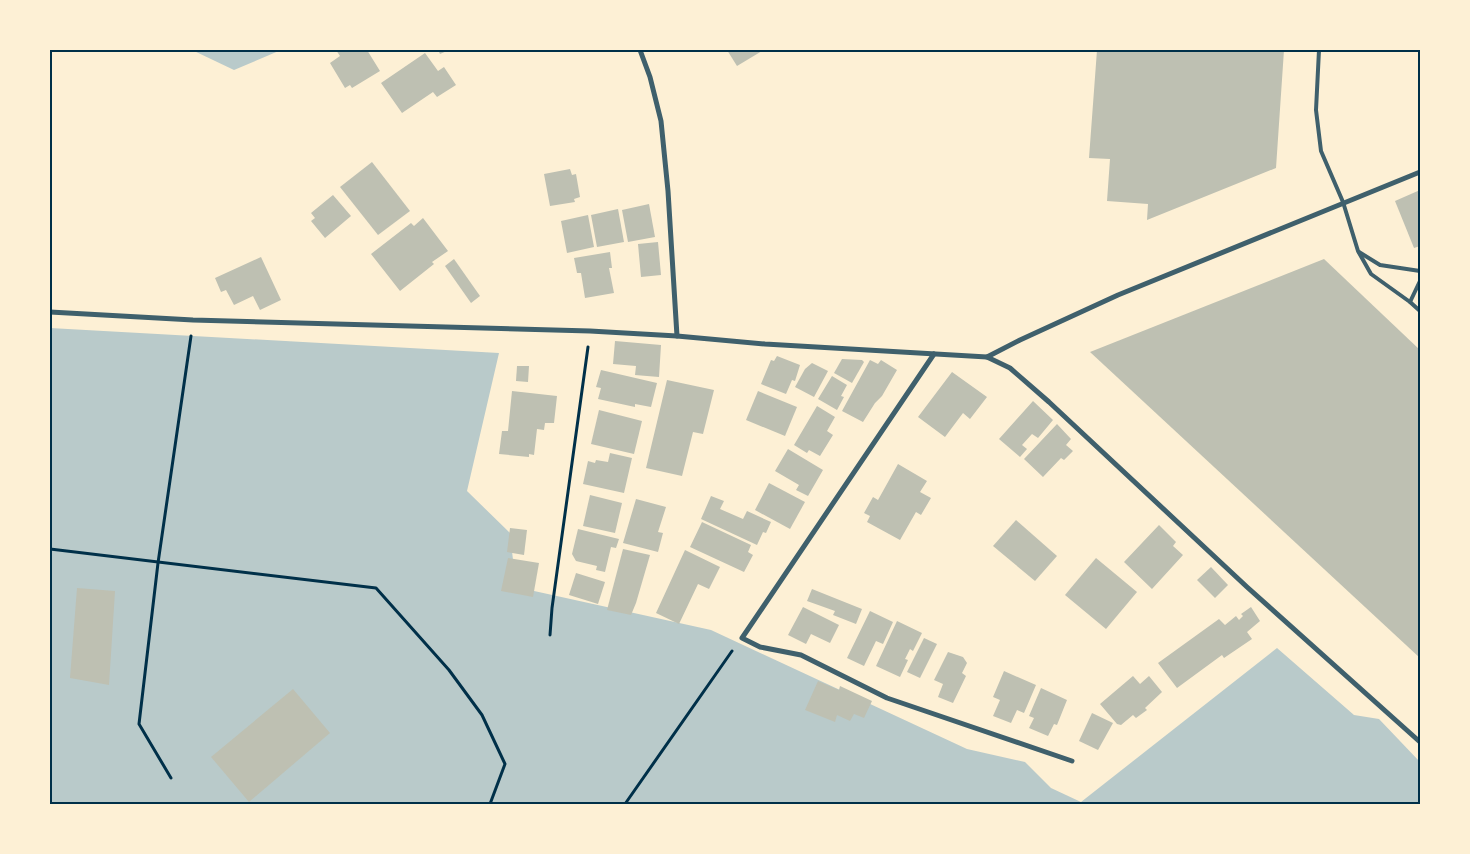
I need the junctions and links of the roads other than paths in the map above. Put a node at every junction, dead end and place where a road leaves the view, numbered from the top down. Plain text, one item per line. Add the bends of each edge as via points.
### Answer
1 (640, 50) edge
2 (1319, 50) edge
3 (1420, 172) edge
4 (1343, 202) junction
5 (1358, 251) junction
6 (1420, 271) edge
7 (1420, 281) edge
8 (1410, 302) junction
9 (1420, 311) edge
10 (50, 312) edge
11 (677, 336) junction
12 (934, 354) junction
13 (987, 357) junction
14 (1420, 742) edge
15 (1072, 761) dead end

1 - 11 street via 661,121
2 - 4 lane via 1316,110 1321,151
3 - 4 street
4 - 5 lane
4 - 13 street via 1118,295
5 - 6 lane via 1380,265
5 - 8 lane via 1371,274
7 - 8 lane
8 - 9 lane
10 - 11 street
11 - 12 street
12 - 13 street
12 - 15 street via 742,638 760,647 801,655 887,698
13 - 14 street via 1010,368

